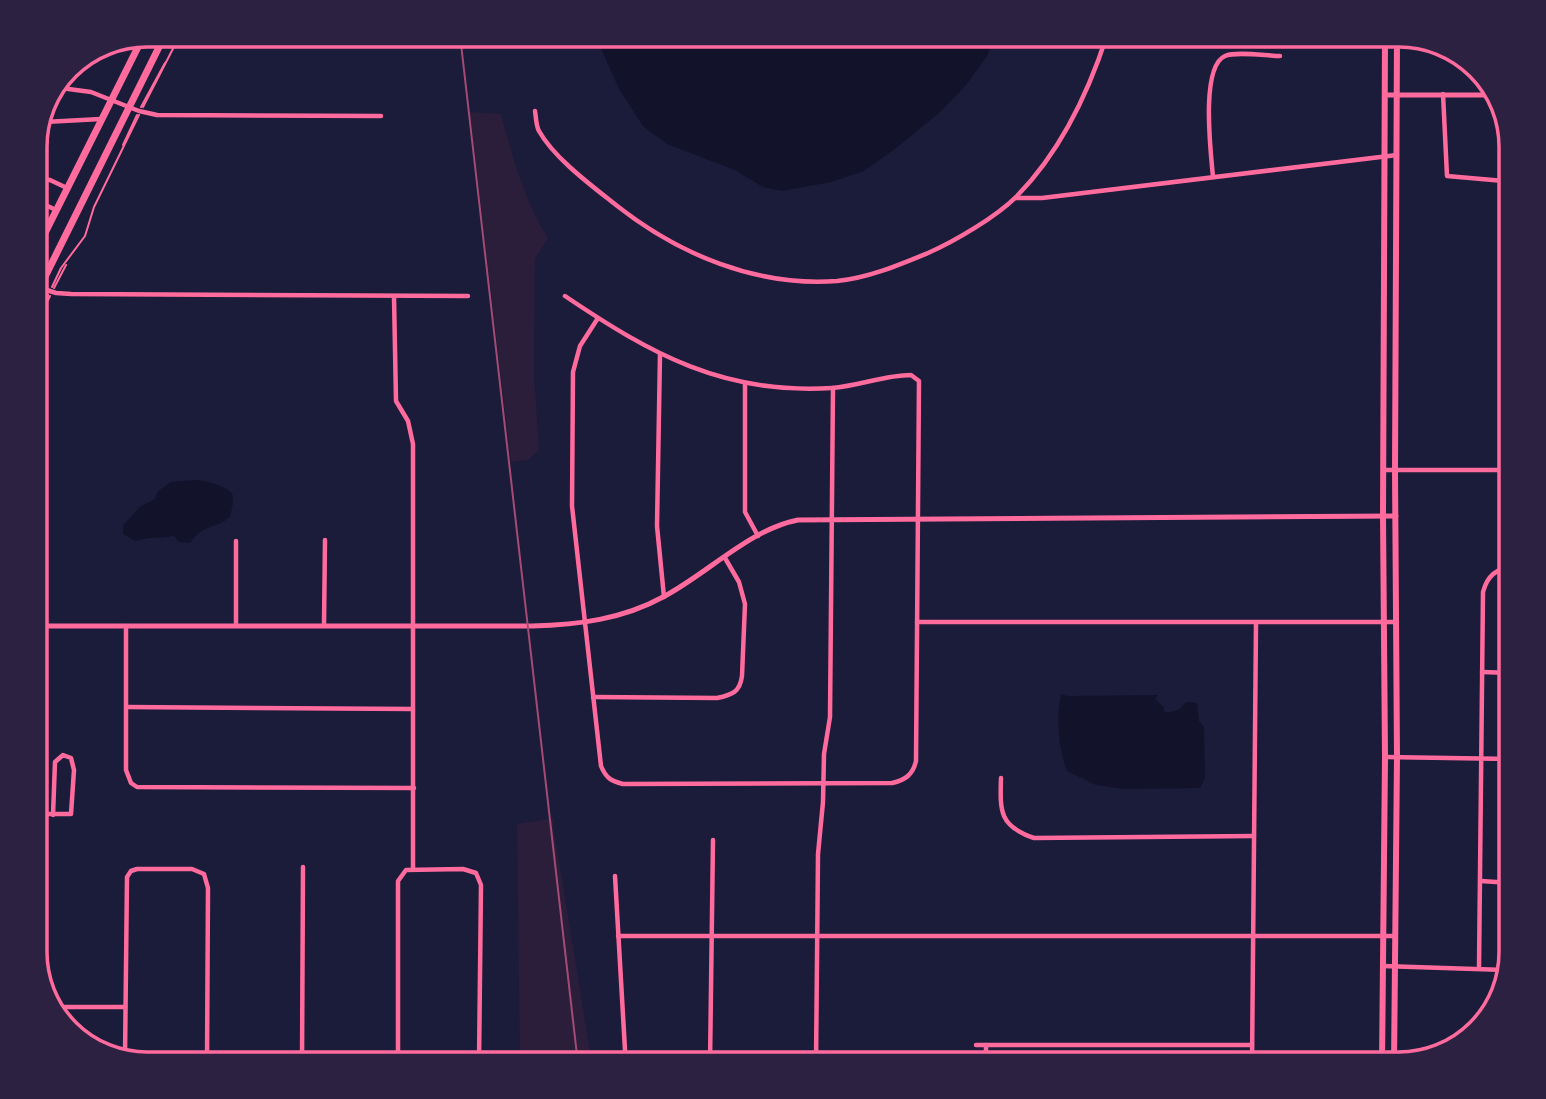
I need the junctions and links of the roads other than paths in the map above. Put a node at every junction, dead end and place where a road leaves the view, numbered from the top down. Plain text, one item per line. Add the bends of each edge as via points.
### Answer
1 (155, 47) edge
2 (158, 47) edge
3 (1103, 47) edge
4 (1385, 47) edge
5 (1397, 47) edge
6 (137, 48) edge
7 (1280, 56) dead end
8 (153, 57) junction
9 (67, 89) edge
10 (1398, 94) junction
11 (1443, 94) junction
12 (1385, 95) junction
13 (1483, 95) edge
14 (111, 99) junction
15 (128, 107) junction
16 (535, 111) dead end
17 (380, 116) dead end
18 (101, 119) junction
19 (51, 122) edge
20 (1398, 155) junction
21 (1385, 156) junction
22 (1213, 177) junction
23 (47, 180) edge
24 (1499, 181) edge
25 (67, 188) junction
26 (1016, 198) junction
27 (47, 206) edge
28 (56, 211) junction
29 (47, 229) edge
30 (47, 269) edge
31 (47, 289) edge
32 (468, 296) dead end
33 (565, 296) dead end
34 (394, 297) junction
35 (1396, 297) junction
36 (1384, 312) junction
37 (598, 318) junction
38 (660, 354) junction
39 (745, 383) junction
40 (833, 388) junction
41 (1383, 400) junction
42 (1396, 401) junction
43 (1383, 470) junction
44 (1395, 471) junction
45 (1499, 471) edge
46 (1383, 516) junction
47 (1396, 516) junction
48 (919, 518) junction
49 (832, 521) junction
50 (758, 536) junction
51 (325, 540) dead end
52 (236, 541) dead end
53 (724, 558) junction
54 (1499, 570) edge
55 (664, 597) junction
56 (583, 621) junction
57 (917, 622) junction
58 (1385, 622) junction
59 (1398, 622) junction
60 (1256, 623) junction
61 (126, 625) junction
62 (236, 625) junction
63 (324, 625) junction
64 (413, 625) junction
65 (47, 626) edge
66 (1482, 672) junction
67 (1499, 673) edge
68 (593, 697) junction
69 (127, 707) junction
70 (413, 709) junction
71 (1385, 757) junction
72 (1397, 757) junction
73 (1482, 759) junction
74 (1499, 759) edge
75 (1001, 778) dead end
76 (824, 784) junction
77 (414, 788) junction
78 (47, 815) edge
79 (53, 815) junction
80 (1254, 836) junction
81 (713, 841) dead end
82 (303, 867) dead end
83 (412, 869) junction
84 (615, 876) dead end
85 (1481, 881) junction
86 (1499, 882) edge
87 (711, 935) junction
88 (818, 935) junction
89 (618, 936) junction
90 (1252, 936) junction
91 (1384, 936) junction
92 (1395, 936) junction
93 (1383, 966) junction
94 (1395, 966) junction
95 (1479, 968) junction
96 (1497, 969) edge
97 (64, 1007) edge
98 (125, 1007) junction
99 (976, 1045) dead end
100 (986, 1045) junction
101 (1252, 1045) junction
102 (125, 1049) edge
103 (207, 1052) edge
104 (302, 1052) edge
105 (397, 1052) edge
106 (479, 1052) edge
107 (625, 1052) edge
108 (710, 1052) edge
109 (816, 1052) edge
110 (986, 1052) edge
111 (1252, 1052) edge
112 (1382, 1052) edge
113 (1394, 1052) edge

1 - 8 main road
2 - 8 main road
3 - 26 street via 1072,122
4 - 12 main road
5 - 10 main road
6 - 14 main road
7 - 22 street via 1225,56 1216,66 1208,120
8 - 15 main road
9 - 14 street
10 - 11 street
10 - 12 street
10 - 20 main road
11 - 13 street
11 - 24 street via 1447,176
12 - 21 main road
14 - 15 street
14 - 18 main road
15 - 17 street via 157,115
15 - 30 main road
16 - 26 street via 538,130 555,151 628,215 696,255 746,274 839,281 873,274 956,240
18 - 19 street
18 - 25 main road
20 - 21 street
20 - 35 main road
21 - 22 street
21 - 36 main road
22 - 26 street
23 - 25 street
25 - 28 main road
27 - 28 street
28 - 29 main road
31 - 34 street via 71,294
32 - 34 street
33 - 37 street
34 - 64 street via 396,401 412,434
35 - 36 main road
35 - 42 main road
36 - 41 main road
37 - 38 street
37 - 56 street via 580,346 573,372 572,506
38 - 39 street
38 - 55 street via 657,526
39 - 40 street
39 - 50 street via 745,505 747,520
40 - 48 street via 916,377 920,388
40 - 49 street
41 - 42 street
41 - 43 main road
42 - 44 main road
43 - 44 street
43 - 46 main road
44 - 45 street
44 - 47 main road
46 - 47 street
46 - 48 street
46 - 58 main road
47 - 59 main road
48 - 49 street
48 - 57 street
49 - 50 street via 787,523
49 - 76 street via 830,718
50 - 53 street
51 - 63 street
52 - 62 street
53 - 55 street
53 - 68 street via 739,582 745,604 742,676 736,691 717,698
54 - 66 street via 1486,581 1483,592
55 - 56 street via 630,613
56 - 64 street via 533,626
56 - 68 street
57 - 60 street
57 - 76 street via 914,770 892,783
58 - 59 street
58 - 60 street
58 - 71 main road
59 - 72 main road
60 - 80 street
61 - 62 street
61 - 65 street
61 - 69 street
62 - 63 street
63 - 64 street
64 - 70 street
66 - 67 street
66 - 73 street
68 - 76 street via 601,766 614,782
69 - 70 street
69 - 77 street via 126,770 131,783 144,788
70 - 77 street
71 - 72 street
71 - 91 main road
72 - 73 street
72 - 92 main road
73 - 74 street
73 - 85 street
75 - 80 street via 1004,819 1034,838
76 - 88 street
77 - 83 street
78 - 79 street
79 - 79 street via 71,814 74,770 71,758 64,755 55,762
80 - 90 street
81 - 87 street
82 - 104 street
83 - 105 street via 398,881
83 - 106 street via 463,869 479,878
84 - 89 street
85 - 86 street
85 - 95 street
87 - 88 street
87 - 89 street
87 - 108 street
88 - 90 street
88 - 109 street
89 - 107 street
90 - 91 street
90 - 101 street
91 - 92 street
91 - 93 main road
92 - 94 main road
93 - 94 street
93 - 112 main road
94 - 95 street
94 - 113 main road
95 - 96 street
97 - 98 street
98 - 102 street
98 - 103 street via 125,885 131,872 192,869 204,874 208,888
99 - 100 street
100 - 101 street
100 - 110 street
101 - 111 street

